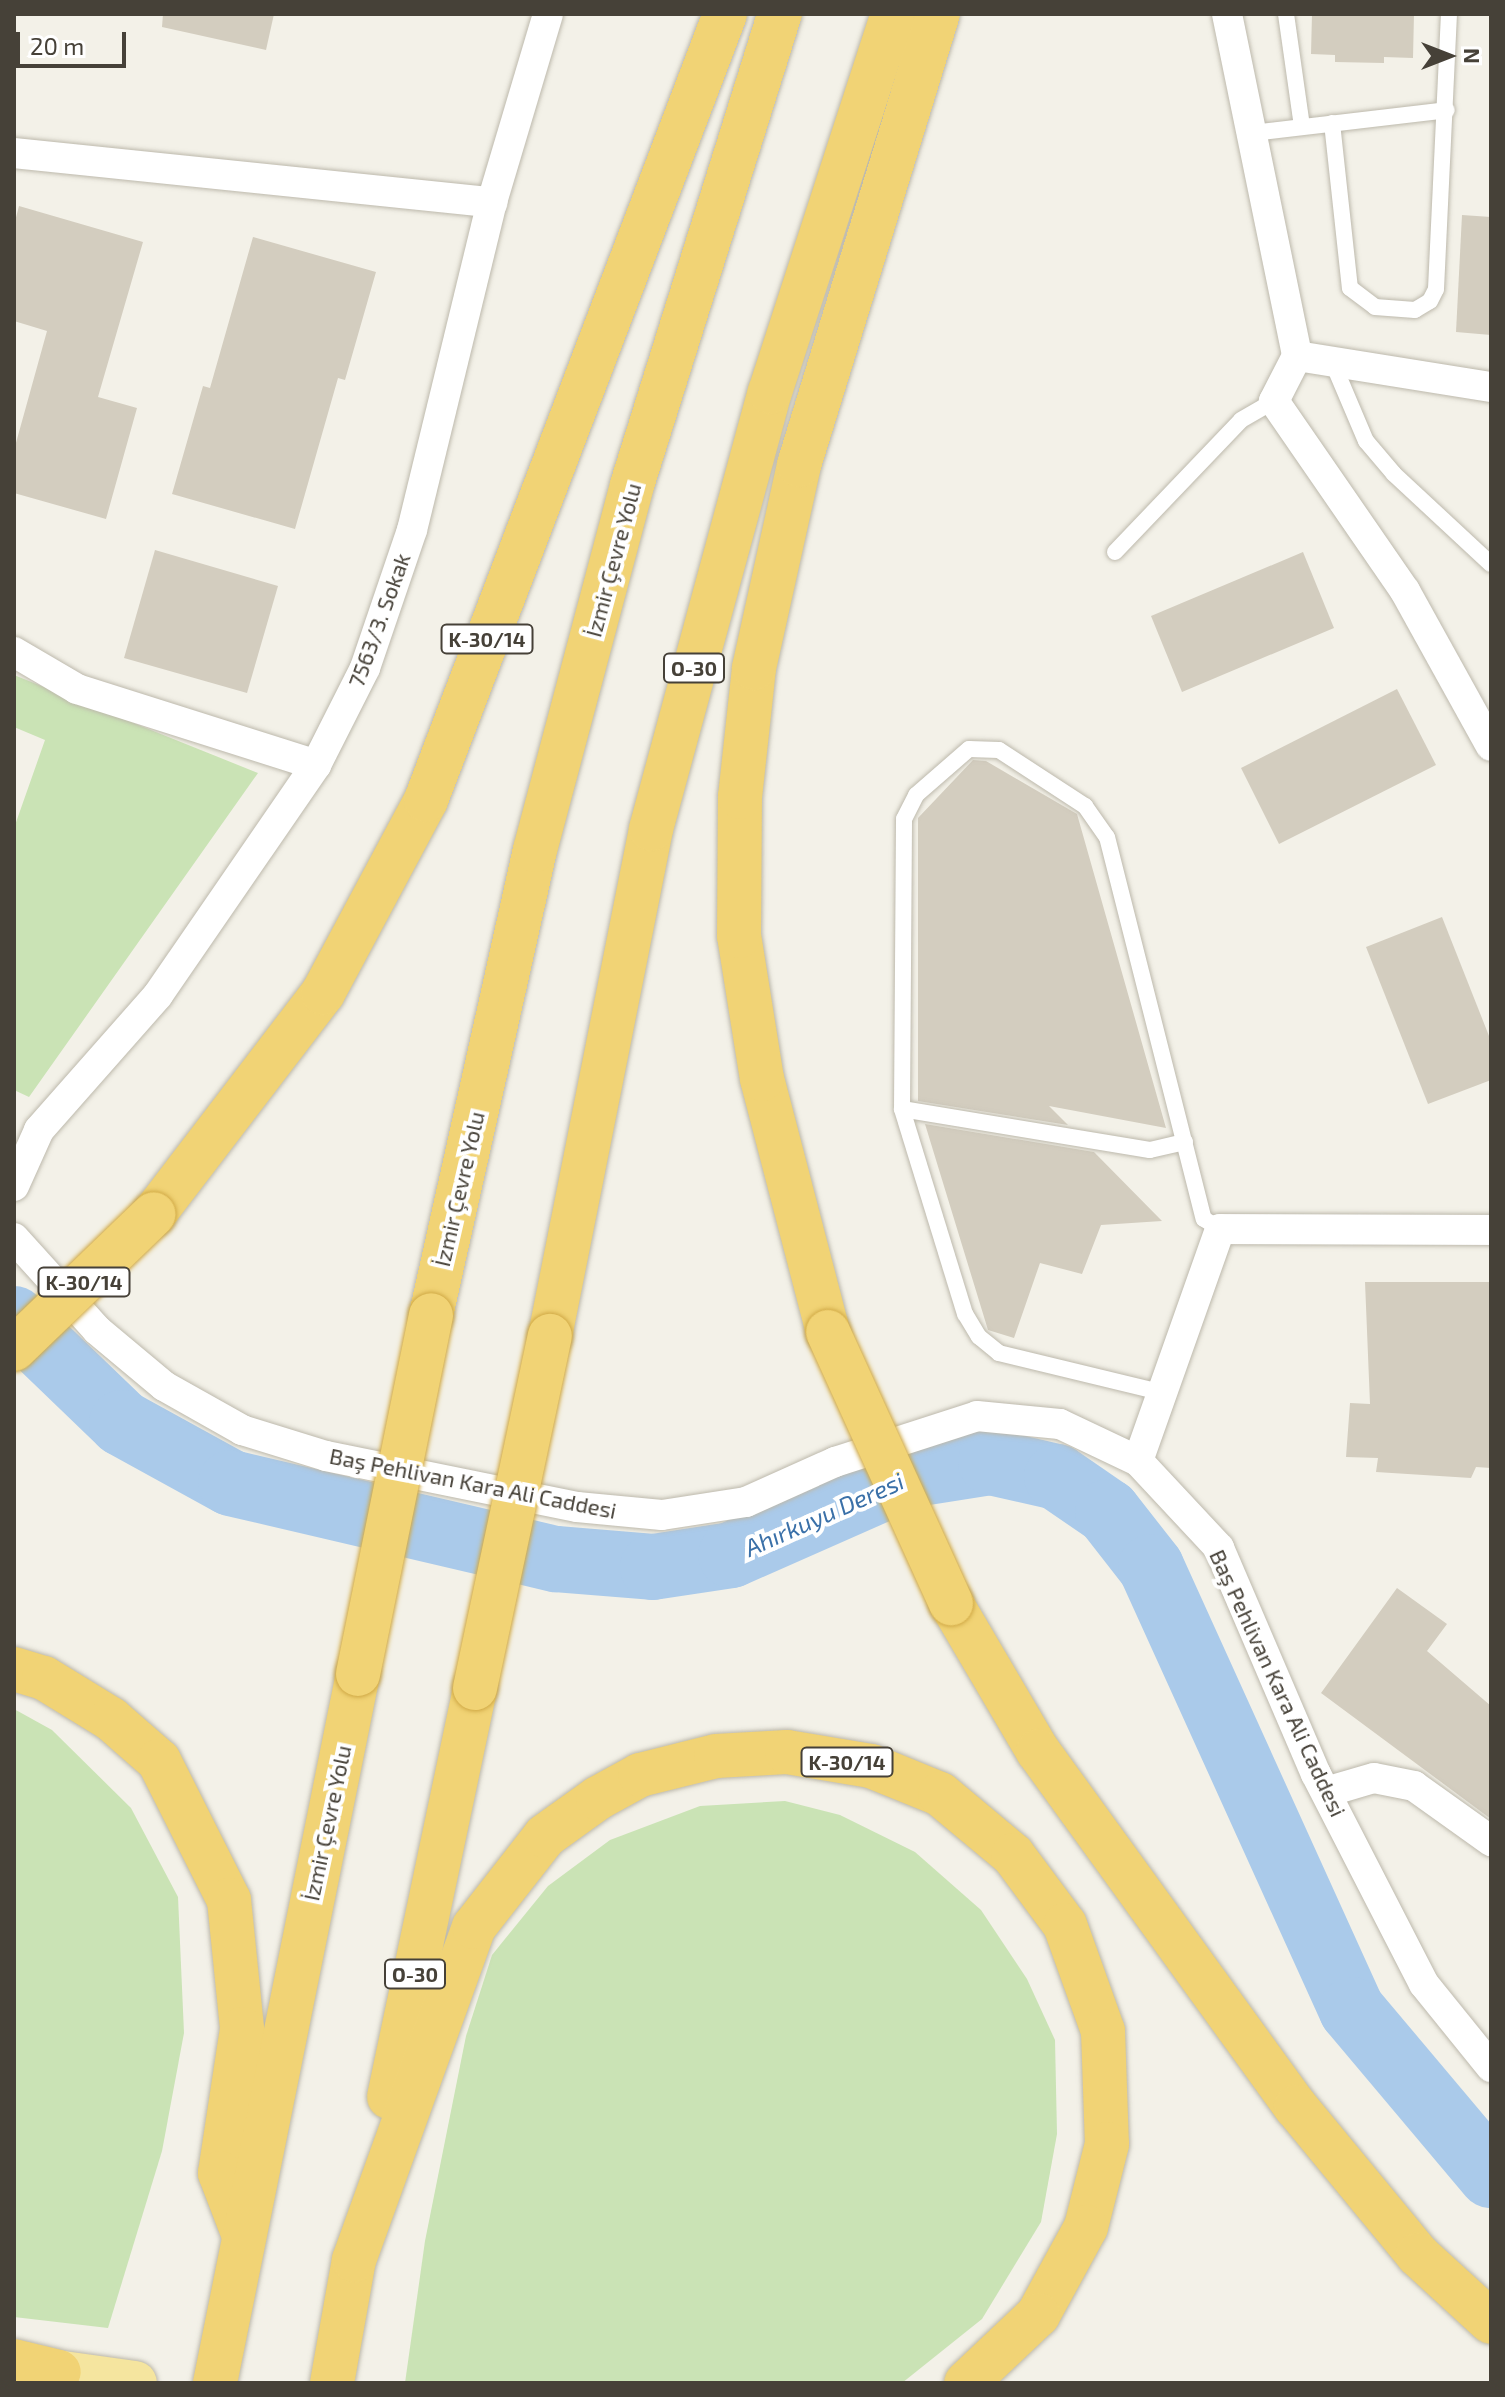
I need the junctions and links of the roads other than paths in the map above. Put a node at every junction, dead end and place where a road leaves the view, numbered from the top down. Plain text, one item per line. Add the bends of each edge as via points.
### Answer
1 (548, 14) edge
2 (725, 14) edge
3 (780, 14) edge
4 (893, 14) edge
5 (938, 14) edge
6 (1227, 14) edge
7 (1286, 14) edge
8 (1449, 14) edge
9 (1447, 110) junction
10 (1332, 123) junction
11 (1302, 126) junction
12 (1252, 133) junction
13 (14, 153) edge
14 (492, 202) junction
15 (1297, 356) junction
16 (1332, 361) junction
17 (1491, 387) edge
18 (1274, 401) junction
19 (1115, 552) dead end
20 (1491, 564) edge
21 (14, 652) edge
22 (1491, 746) edge
23 (316, 765) junction
24 (902, 1109) junction
25 (1185, 1142) junction
26 (14, 1186) edge
27 (1220, 1229) junction
28 (1491, 1230) edge
29 (14, 1238) edge
30 (14, 1349) edge
31 (1160, 1392) junction
32 (1138, 1461) junction
33 (14, 1669) edge
34 (1326, 1792) junction
35 (1491, 1841) edge
36 (1491, 2067) edge
37 (243, 2233) junction
38 (354, 2260) junction
39 (1491, 2322) edge
40 (14, 2364) edge
41 (59, 2372) joint
42 (135, 2383) edge
43 (215, 2383) edge
44 (332, 2383) edge
45 (966, 2383) edge

1 - 14 street, 7563/3. Sokak
2 - 30 highway, K-30/14, bridge via 426,800 323,993 154,1214
3 - 37 highway, İzmir Çevre Yolu, bridge via 632,485 535,850 431,1315
4 - 38 highway, O-30, bridge via 770,392 651,829 550,1336
5 - 39 highway, bridge via 799,465 754,668 740,797 739,936 762,1079 828,1332 951,1603 1038,1751 1296,2107 1418,2255
6 - 12 street
7 - 11 lane
8 - 9 lane
9 - 10 lane
9 - 10 lane via 1436,289 1430,301 1415,310 1375,307 1350,288
10 - 11 lane
11 - 12 lane
12 - 15 street
13 - 14 street
14 - 23 street, 7563/3. Sokak via 412,530 365,668
15 - 16 street
15 - 18 street
16 - 17 street
16 - 20 lane via 1366,441
18 - 19 lane via 1241,420
18 - 22 street via 1405,591
21 - 23 street via 77,689
23 - 26 street, 7563/3. Sokak via 158,995 39,1130
24 - 25 lane via 1150,1150
24 - 25 lane via 904,819 916,795 960,755 989,747 1085,806 1107,837
24 - 31 lane via 965,1314 979,1337 999,1353
25 - 27 lane via 1204,1219
27 - 28 street
27 - 31 street
29 - 32 street, Baş Pehlivan Kara Ali Caddesi via 97,1330 153,1377 242,1430 326,1456 577,1507 662,1515 746,1502 835,1462 977,1416 1060,1424
31 - 32 street
32 - 34 street, Baş Pehlivan Kara Ali Caddesi via 1219,1548
33 - 37 highway via 44,1678 111,1719 159,1761 229,1900 242,2029 220,2173
34 - 35 street via 1374,1778 1414,1786
34 - 36 street, Baş Pehlivan Kara Ali Caddesi via 1424,1984
37 - 43 highway, İzmir Çevre Yolu
38 - 44 highway
38 - 45 highway, K-30/14 via 474,1927 545,1836 640,1775 716,1756 787,1752 871,1766 940,1794 1013,1855 1065,1925 1103,2031 1107,2144 1086,2227 1038,2315
40 - 41 highway
41 - 42 main road

